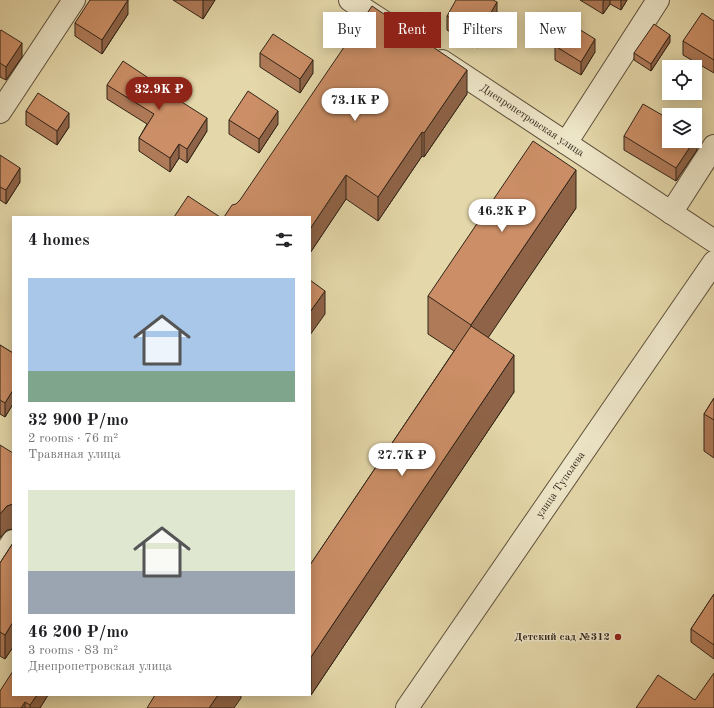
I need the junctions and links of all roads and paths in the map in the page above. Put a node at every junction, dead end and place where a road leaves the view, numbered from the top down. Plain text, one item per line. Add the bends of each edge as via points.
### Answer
1 (74, 0) edge
2 (658, 0) edge
3 (361, 9) edge
4 (384, 23) edge
5 (427, 51) edge
6 (0, 112) edge
7 (566, 143) junction
8 (714, 146) edge
9 (671, 213) junction
10 (714, 241) edge
11 (714, 262) edge
12 (12, 542) edge
13 (0, 561) edge
14 (407, 708) edge

1 - 6 street
2 - 7 street
3 - 4 street
5 - 7 street, Днепропетровская улица
7 - 9 street, Днепропетровская улица
8 - 9 street
9 - 10 street, Днепропетровская улица
11 - 14 street, улица Туполева
12 - 13 street

